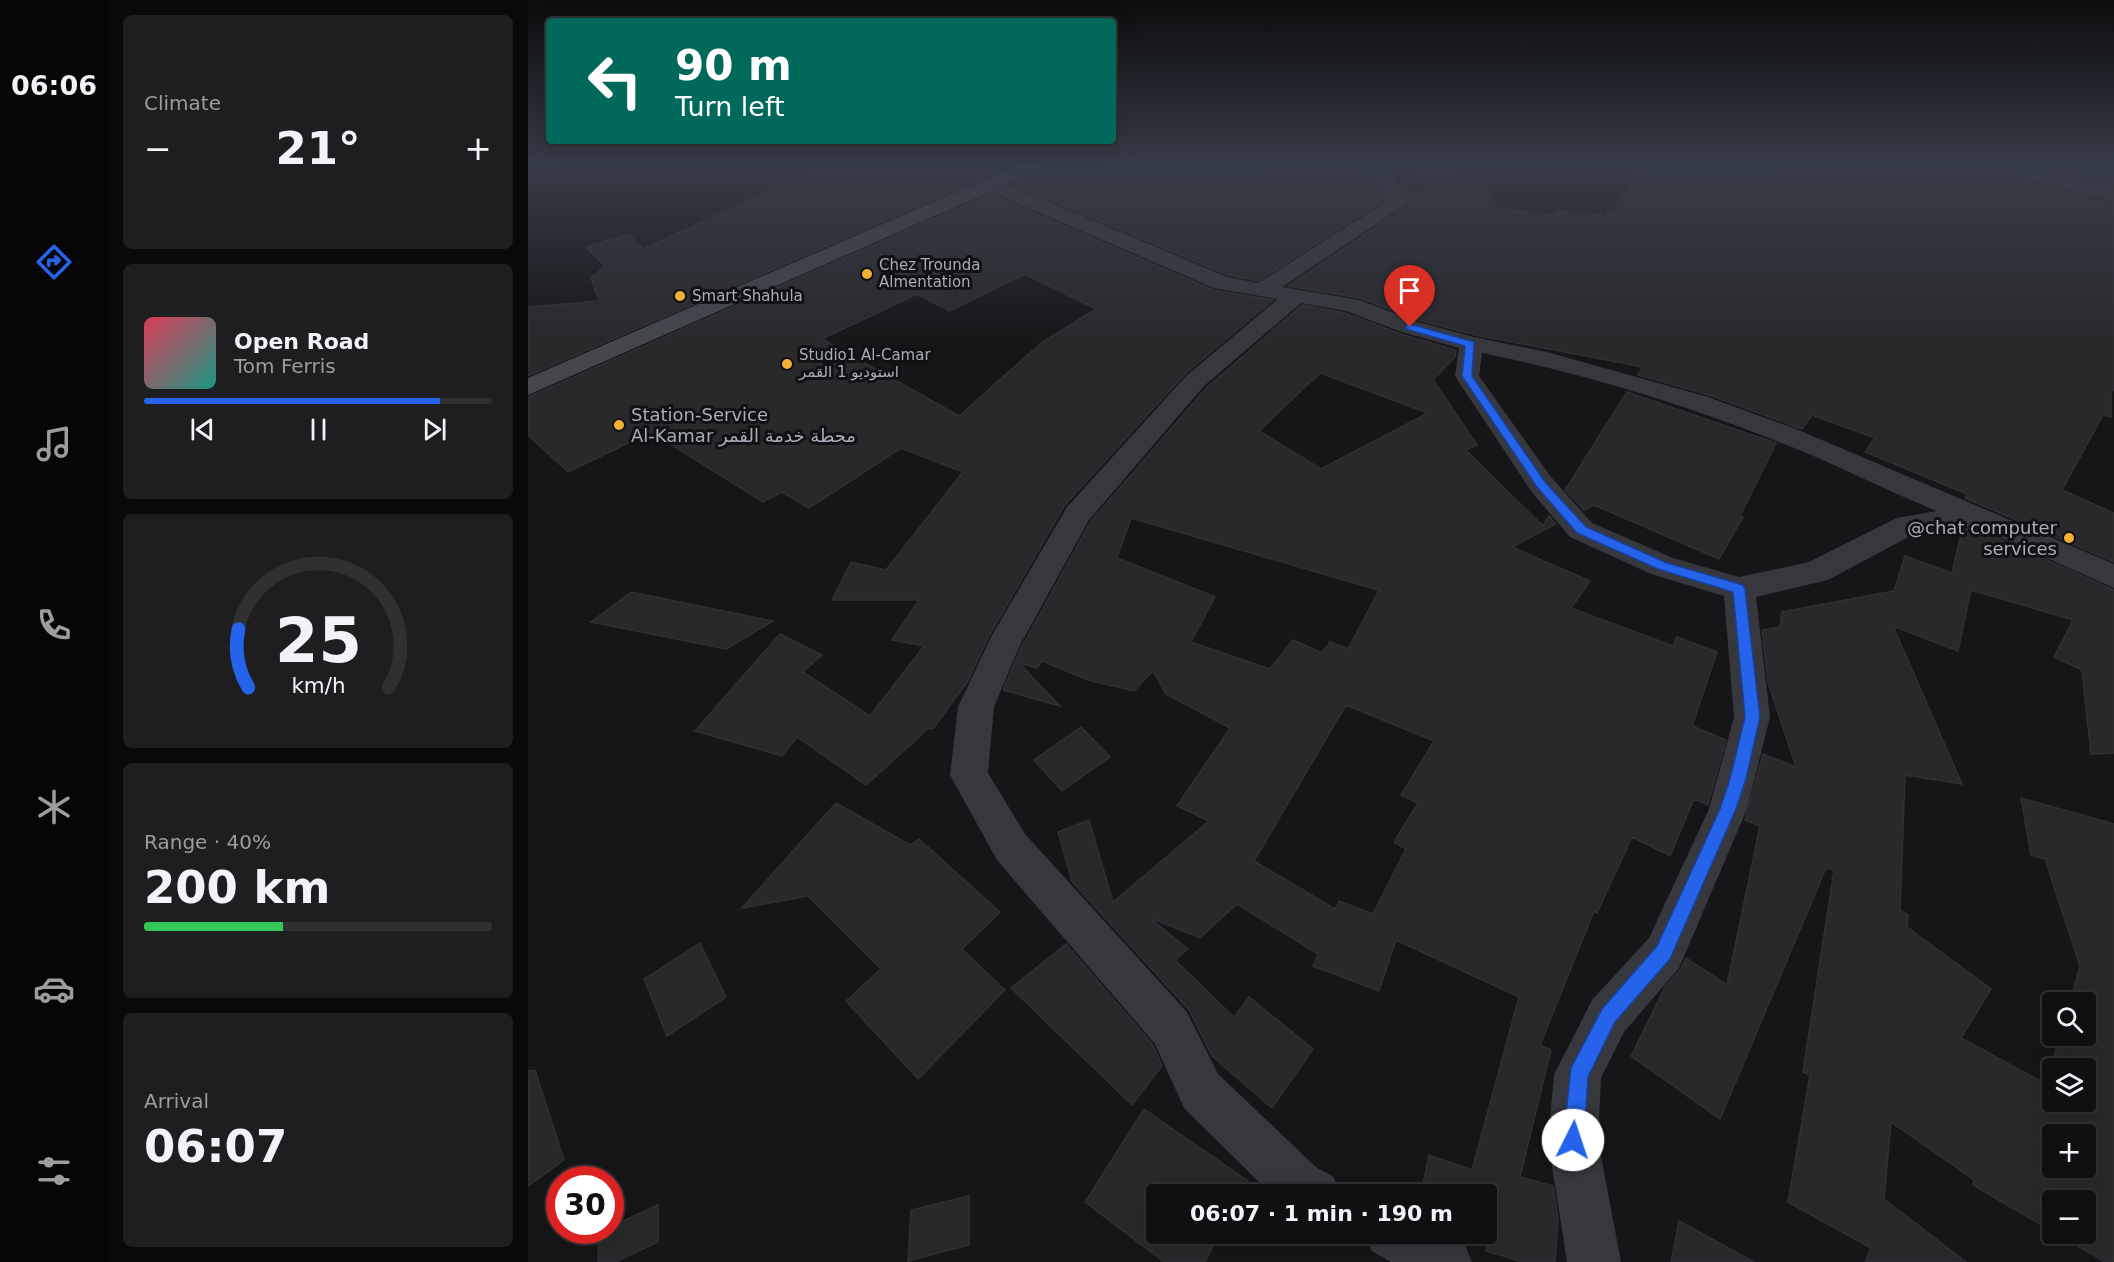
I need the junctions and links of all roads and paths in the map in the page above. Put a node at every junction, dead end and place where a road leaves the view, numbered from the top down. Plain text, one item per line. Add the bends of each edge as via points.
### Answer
1 (901, 224) edge
2 (1085, 224) edge
3 (1370, 224) edge
4 (1281, 292) junction
5 (1471, 344) junction
6 (528, 387) edge
7 (1979, 516) junction
8 (2114, 577) edge
9 (1739, 589) junction
10 (1297, 1184) edge
11 (1411, 1244) edge
12 (1445, 1262) edge
13 (1594, 1262) edge

1 - 6 street
2 - 4 street via 1222,283
3 - 4 street
4 - 5 street via 1351,305
4 - 10 street via 1077,514 1003,646 976,707 969,775 1011,847 1171,1028 1201,1091
5 - 7 street via 1539,357 1700,402
5 - 9 street via 1467,376 1541,484 1581,530 1662,566
7 - 8 street
7 - 9 street via 1907,525 1817,572
9 - 13 street via 1752,717 1728,809 1664,952 1608,1016 1578,1075 1573,1140
11 - 12 street

